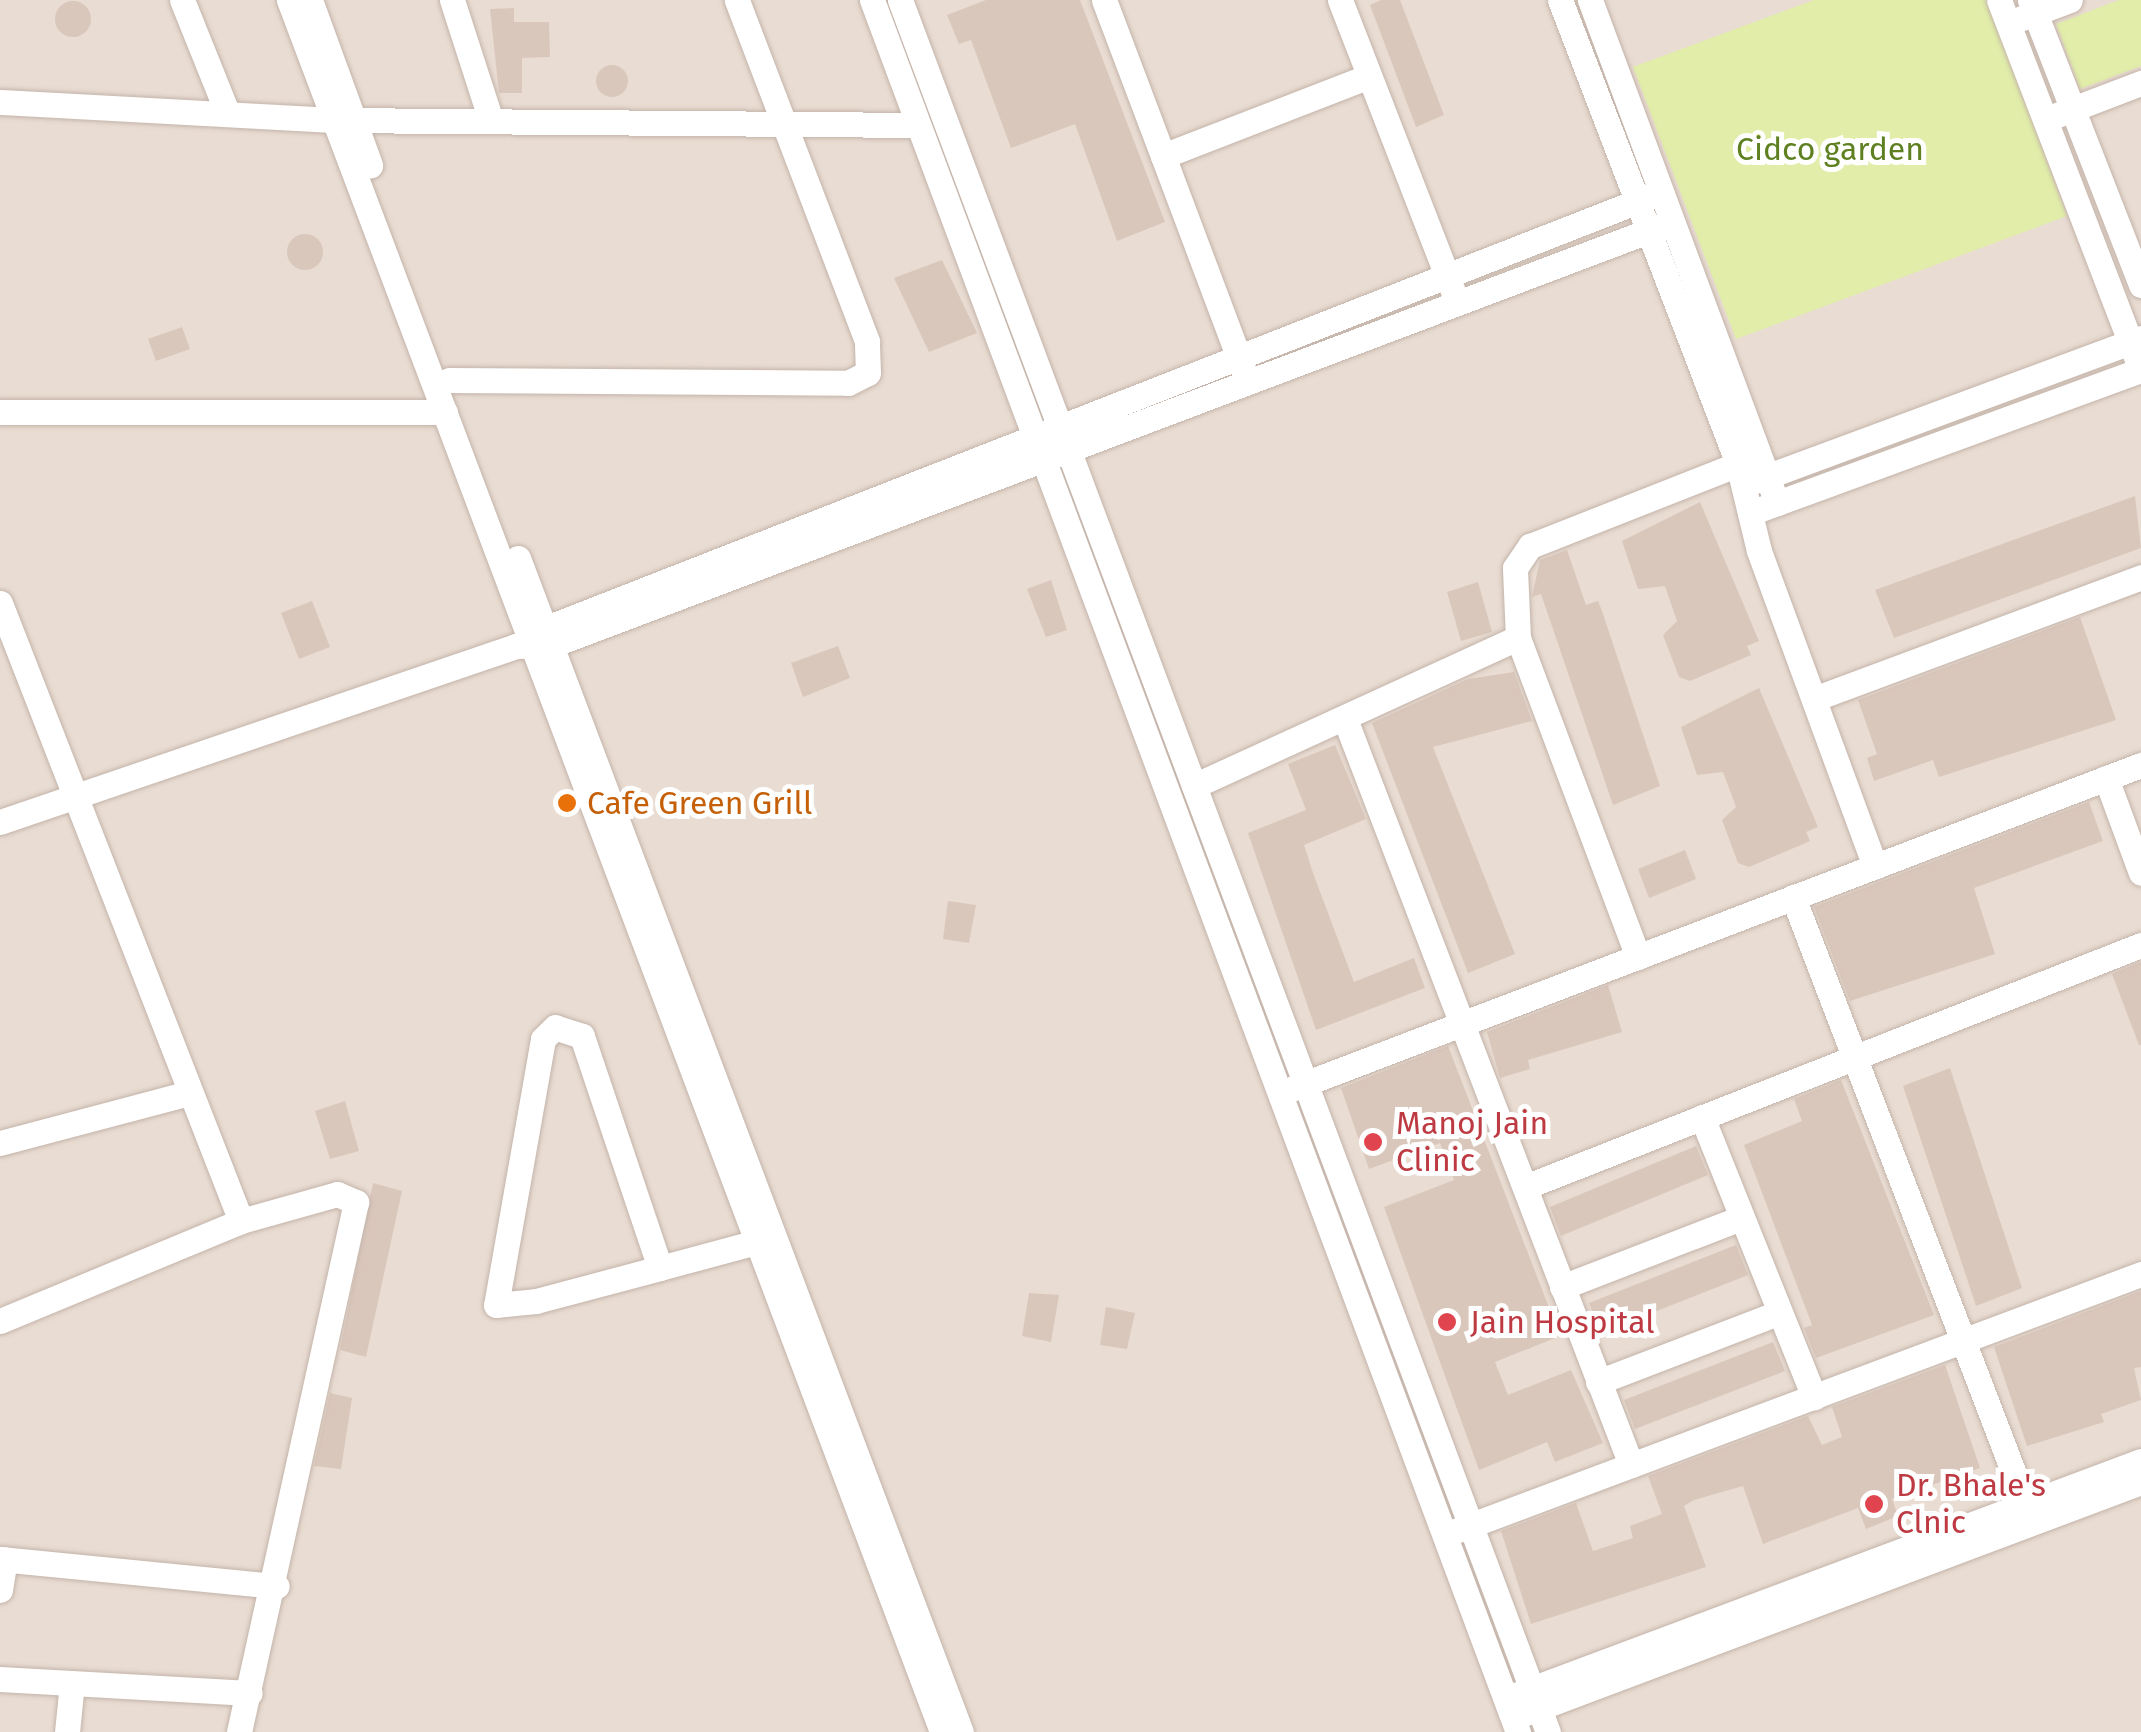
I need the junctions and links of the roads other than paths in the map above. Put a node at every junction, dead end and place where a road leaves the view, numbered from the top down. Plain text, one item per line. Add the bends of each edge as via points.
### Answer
1 (180, 0) edge
2 (289, 0) edge
3 (310, 0) edge
4 (452, 0) edge
5 (737, 0) edge
6 (872, 0) edge
7 (900, 0) edge
8 (1104, 0) edge
9 (1340, 0) edge
10 (1560, 0) edge
11 (1590, 0) edge
12 (2070, 0) edge
13 (2033, 6) edge
14 (2004, 12) edge
15 (1370, 76) junction
16 (2141, 84) edge
17 (0, 102) edge
18 (2072, 109) junction
19 (227, 112) junction
20 (2045, 119) junction
21 (344, 120) junction
22 (491, 121) junction
23 (784, 123) junction
24 (918, 124) junction
25 (1163, 156) junction
26 (1661, 192) junction
27 (1635, 202) junction
28 (1672, 222) junction
29 (1646, 232) junction
30 (1447, 275) junction
31 (2141, 284) edge
32 (1457, 302) junction
33 (2136, 340) edge
34 (1242, 368) junction
35 (2141, 370) edge
36 (449, 380) junction
37 (0, 412) edge
38 (445, 412) junction
39 (1063, 437) junction
40 (1038, 446) junction
41 (1740, 474) junction
42 (1768, 478) junction
43 (1778, 503) junction
44 (1750, 513) junction
45 (2141, 577) edge
46 (0, 603) edge
47 (1518, 638) junction
48 (535, 639) junction
49 (1155, 682) junction
50 (1129, 691) junction
51 (1819, 697) junction
52 (1345, 719) junction
53 (2141, 765) edge
54 (2106, 778) junction
55 (1194, 786) junction
56 (76, 794) junction
57 (0, 822) edge
58 (1875, 866) junction
59 (2141, 873) edge
60 (1793, 897) junction
61 (2141, 945) edge
62 (1638, 956) junction
63 (1463, 1023) junction
64 (1854, 1058) junction
65 (1305, 1084) junction
66 (189, 1092) junction
67 (1279, 1093) junction
68 (1702, 1118) junction
69 (0, 1143) edge
70 (1524, 1187) junction
71 (1742, 1218) junction
72 (240, 1221) junction
73 (767, 1239) junction
74 (660, 1268) junction
75 (2141, 1274) edge
76 (1562, 1287) junction
77 (1778, 1313) junction
78 (0, 1321) edge
79 (1962, 1341) junction
80 (1598, 1382) junction
81 (1814, 1397) junction
82 (2141, 1460) edge
83 (1631, 1465) junction
84 (2141, 1482) edge
85 (2029, 1513) junction
86 (1470, 1526) junction
87 (1444, 1536) junction
88 (2, 1559) edge
89 (277, 1586) junction
90 (0, 1590) edge
91 (0, 1679) edge
92 (72, 1683) junction
93 (250, 1694) junction
94 (1539, 1710) edge
95 (1512, 1716) edge
96 (66, 1732) edge
97 (240, 1732) edge
98 (942, 1732) edge
99 (961, 1732) edge

1 - 19 street
2 - 21 street
3 - 21 street
4 - 22 street
5 - 23 street
6 - 24 street
7 - 39 street
8 - 25 street
9 - 15 street
10 - 27 street
11 - 26 street
12 - 13 street
13 - 14 street
13 - 18 street
14 - 20 street
15 - 25 street
15 - 30 street
16 - 18 street
17 - 19 street
18 - 20 street
18 - 31 street
19 - 21 street
20 - 33 street
21 - 22 street
21 - 36 street
21 - 38 street
22 - 23 street
23 - 24 street
23 - 36 street via 866,342 861,381
24 - 40 street
25 - 34 street
26 - 27 street
26 - 28 street
27 - 29 street
27 - 30 street
28 - 29 street
28 - 42 street
29 - 32 street
29 - 41 street
30 - 32 street
30 - 34 street
32 - 34 street
33 - 35 street
33 - 42 street
34 - 39 street
35 - 43 street
36 - 48 street
37 - 38 street
38 - 48 street
39 - 40 street
39 - 49 street
40 - 48 street
40 - 50 street
41 - 42 street
41 - 44 street
41 - 47 street via 1530,546 1514,568
42 - 43 street
43 - 44 street
44 - 51 street
45 - 51 street
46 - 56 street
47 - 52 street
47 - 62 street
48 - 56 street
48 - 73 street
49 - 50 street
49 - 55 street
50 - 67 street
51 - 58 street
52 - 55 street
52 - 63 street
53 - 54 street
54 - 58 street
54 - 59 street
55 - 65 street
56 - 57 street
56 - 66 street
58 - 60 street
60 - 62 street
60 - 64 street
61 - 64 street
62 - 63 street
63 - 65 street
63 - 70 street
64 - 68 street
64 - 79 street
65 - 67 street
65 - 86 street
66 - 69 street
66 - 72 street
67 - 87 street
68 - 70 street
68 - 71 street
70 - 76 street
71 - 76 street
71 - 77 street
72 - 78 street
72 - 89 street via 337,1194 358,1208
73 - 74 street
73 - 98 street
73 - 99 street
74 - 74 street via 582,1036 554,1027 543,1039 493,1301 503,1308
75 - 79 street
76 - 80 street
77 - 80 street
77 - 81 street
79 - 81 street
79 - 85 street
80 - 83 street
81 - 83 street
82 - 85 street
83 - 86 street
84 - 85 street
85 - 94 street
86 - 87 street
86 - 94 street
87 - 95 street
88 - 89 street
88 - 90 street
89 - 93 street
91 - 92 street
92 - 93 street
92 - 96 street
93 - 97 street
94 - 95 street

